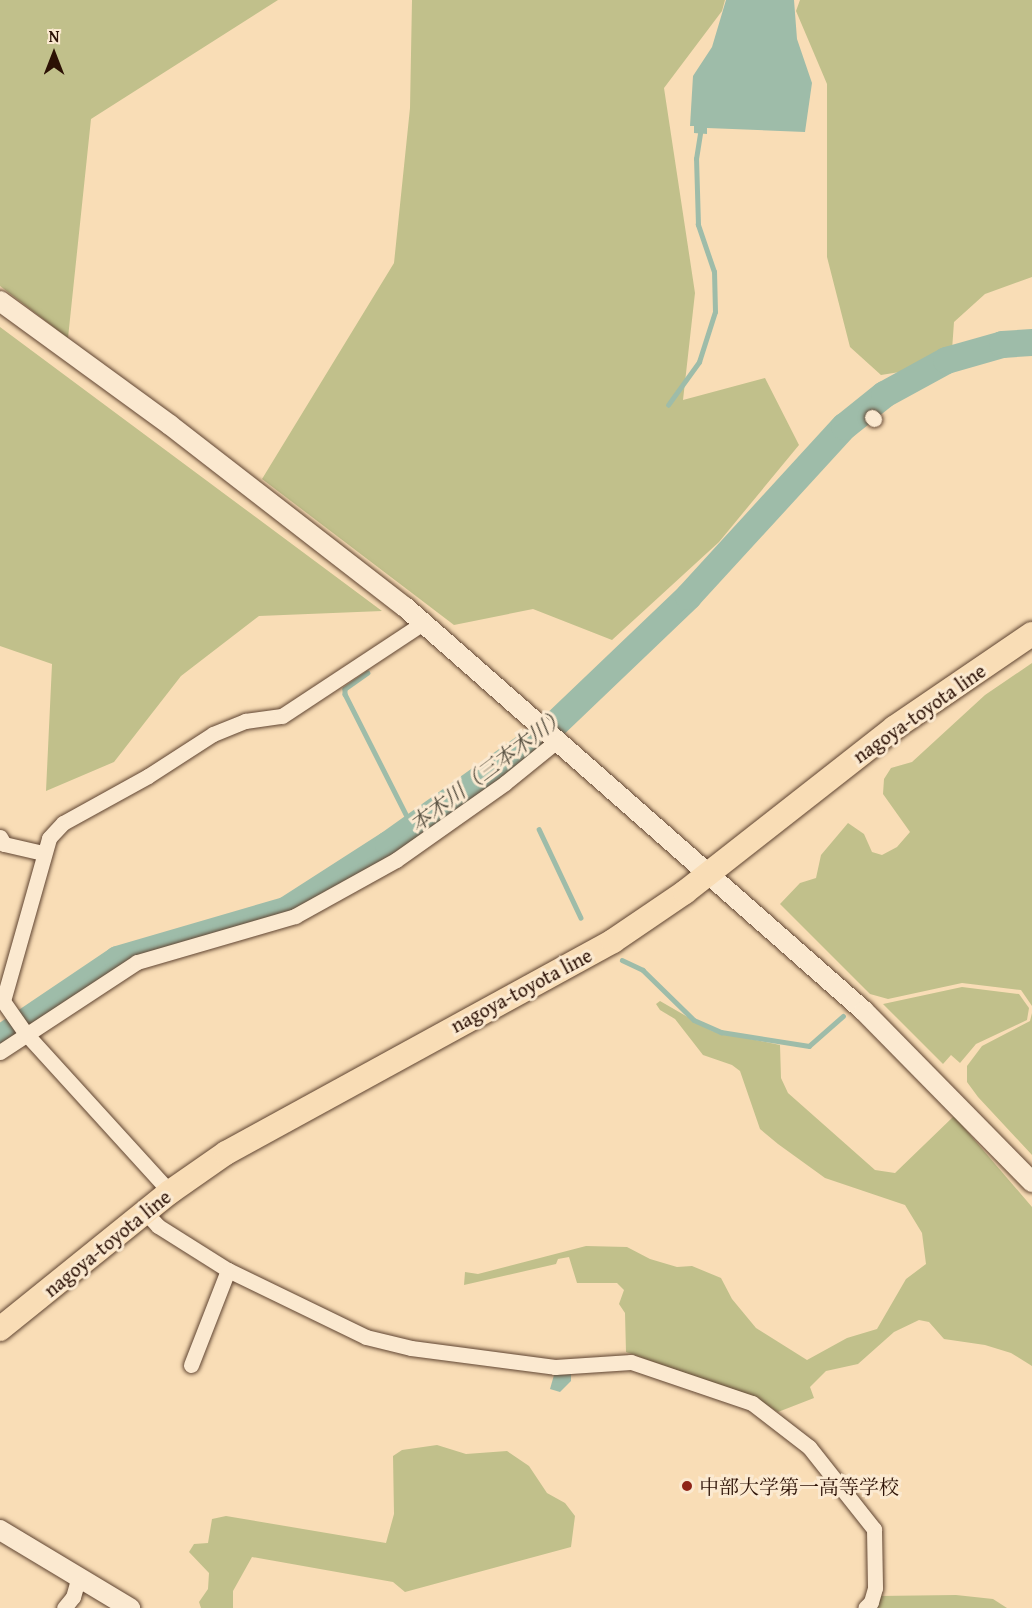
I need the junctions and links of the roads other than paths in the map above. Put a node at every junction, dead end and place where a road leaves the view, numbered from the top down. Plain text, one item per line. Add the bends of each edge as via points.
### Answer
1 (0, 301) edge
2 (423, 623) junction
3 (1032, 634) edge
4 (557, 739) junction
5 (0, 837) edge
6 (43, 853) junction
7 (712, 874) junction
8 (26, 1034) junction
9 (0, 1052) edge
10 (1032, 1182) edge
11 (170, 1192) junction
12 (145, 1212) junction
13 (228, 1270) junction
14 (0, 1329) edge
15 (192, 1365) dead end
16 (0, 1530) edge
17 (78, 1579) junction
18 (64, 1608) edge
19 (130, 1608) edge
20 (865, 1608) edge

1 - 2 street via 170,425
2 - 4 street
2 - 6 street via 282,716 245,721 213,734 63,823 54,830
3 - 7 main road, nagoya-toyota line via 894,728
4 - 7 street
4 - 8 street via 505,783 396,860 295,916 137,962
5 - 6 street via 4,844
6 - 8 street via 3,1001
7 - 10 street via 774,936 864,1011
7 - 11 main road, nagoya-toyota line via 613,941 226,1154
8 - 9 street
8 - 11 street
11 - 12 main road, nagoya-toyota line
12 - 13 street via 158,1226
12 - 14 main road, nagoya-toyota line
13 - 15 street
13 - 20 street via 388,1344 555,1367 630,1362 752,1403 809,1447 874,1529 875,1588
16 - 17 street
17 - 18 street via 73,1597
17 - 19 street

